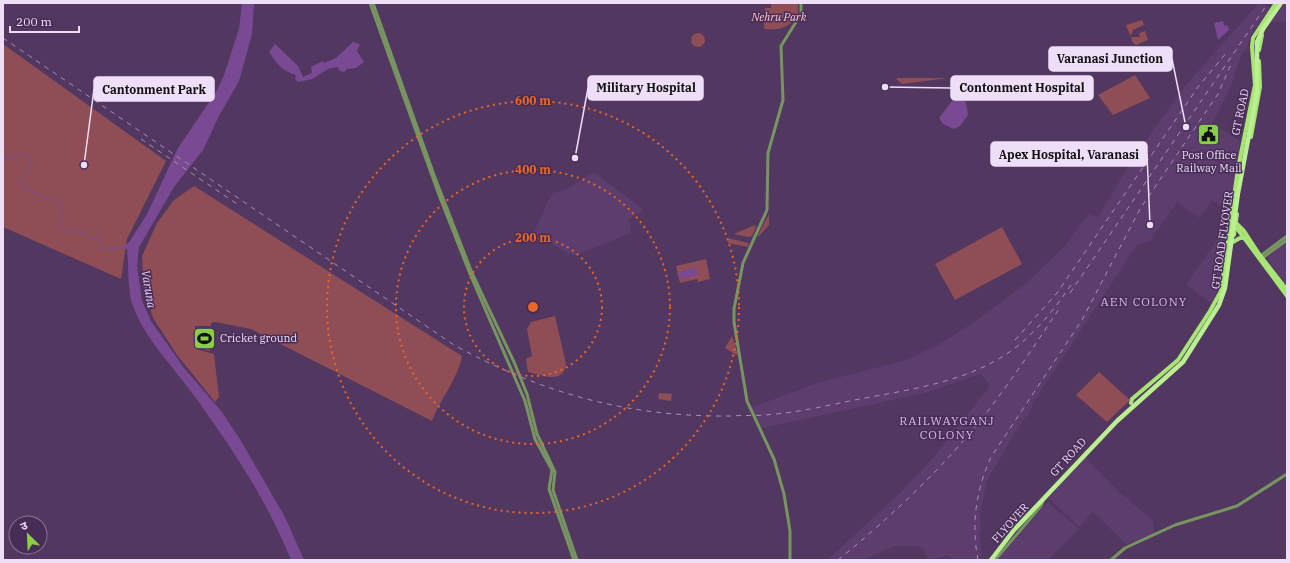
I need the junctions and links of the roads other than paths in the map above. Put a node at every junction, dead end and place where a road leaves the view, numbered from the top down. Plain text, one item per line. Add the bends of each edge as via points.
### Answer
1 (370, 3) edge
2 (373, 3) edge
3 (801, 3) edge
4 (1277, 3) edge
5 (1282, 3) edge
6 (1236, 225) junction
7 (1287, 236) edge
8 (1245, 238) junction
9 (1287, 240) edge
10 (1233, 242) junction
11 (1260, 258) junction
12 (471, 274) junction
13 (1286, 292) edge
14 (1134, 403) junction
15 (553, 472) junction
16 (1287, 474) edge
17 (552, 483) junction
18 (1043, 499) junction
19 (574, 560) edge
20 (577, 560) edge
21 (790, 560) edge
22 (991, 560) edge
23 (995, 560) edge
24 (1111, 560) edge

1 - 12 street via 439,195
2 - 12 street
3 - 21 street via 801,14 781,46 783,100 768,153 768,210 743,263 734,309 734,334 750,408 774,459 784,494 790,531
4 - 14 highway, GT ROAD FLYOVER via 1254,42 1255,92 1236,186 1219,298 1181,360
5 - 6 main road, GT ROAD via 1268,24 1259,45 1260,87 1241,184
5 - 14 highway, GT ROAD FLYOVER via 1257,42 1257,92 1239,186 1222,299 1183,362
6 - 8 main road
6 - 10 main road, GT ROAD
6 - 11 main road via 1244,231
7 - 11 street
8 - 10 main road
8 - 11 main road
9 - 11 street
10 - 14 main road, GT ROAD via 1226,288 1216,312 1184,362
11 - 13 main road
12 - 15 street via 527,394 537,434
12 - 15 street via 525,401 535,439
14 - 18 highway, GT ROAD
15 - 17 street
16 - 24 street via 1237,506 1175,525 1125,548
17 - 19 street via 549,489
17 - 20 street via 561,518
18 - 22 highway, FLYOVER via 1005,540
18 - 23 street

